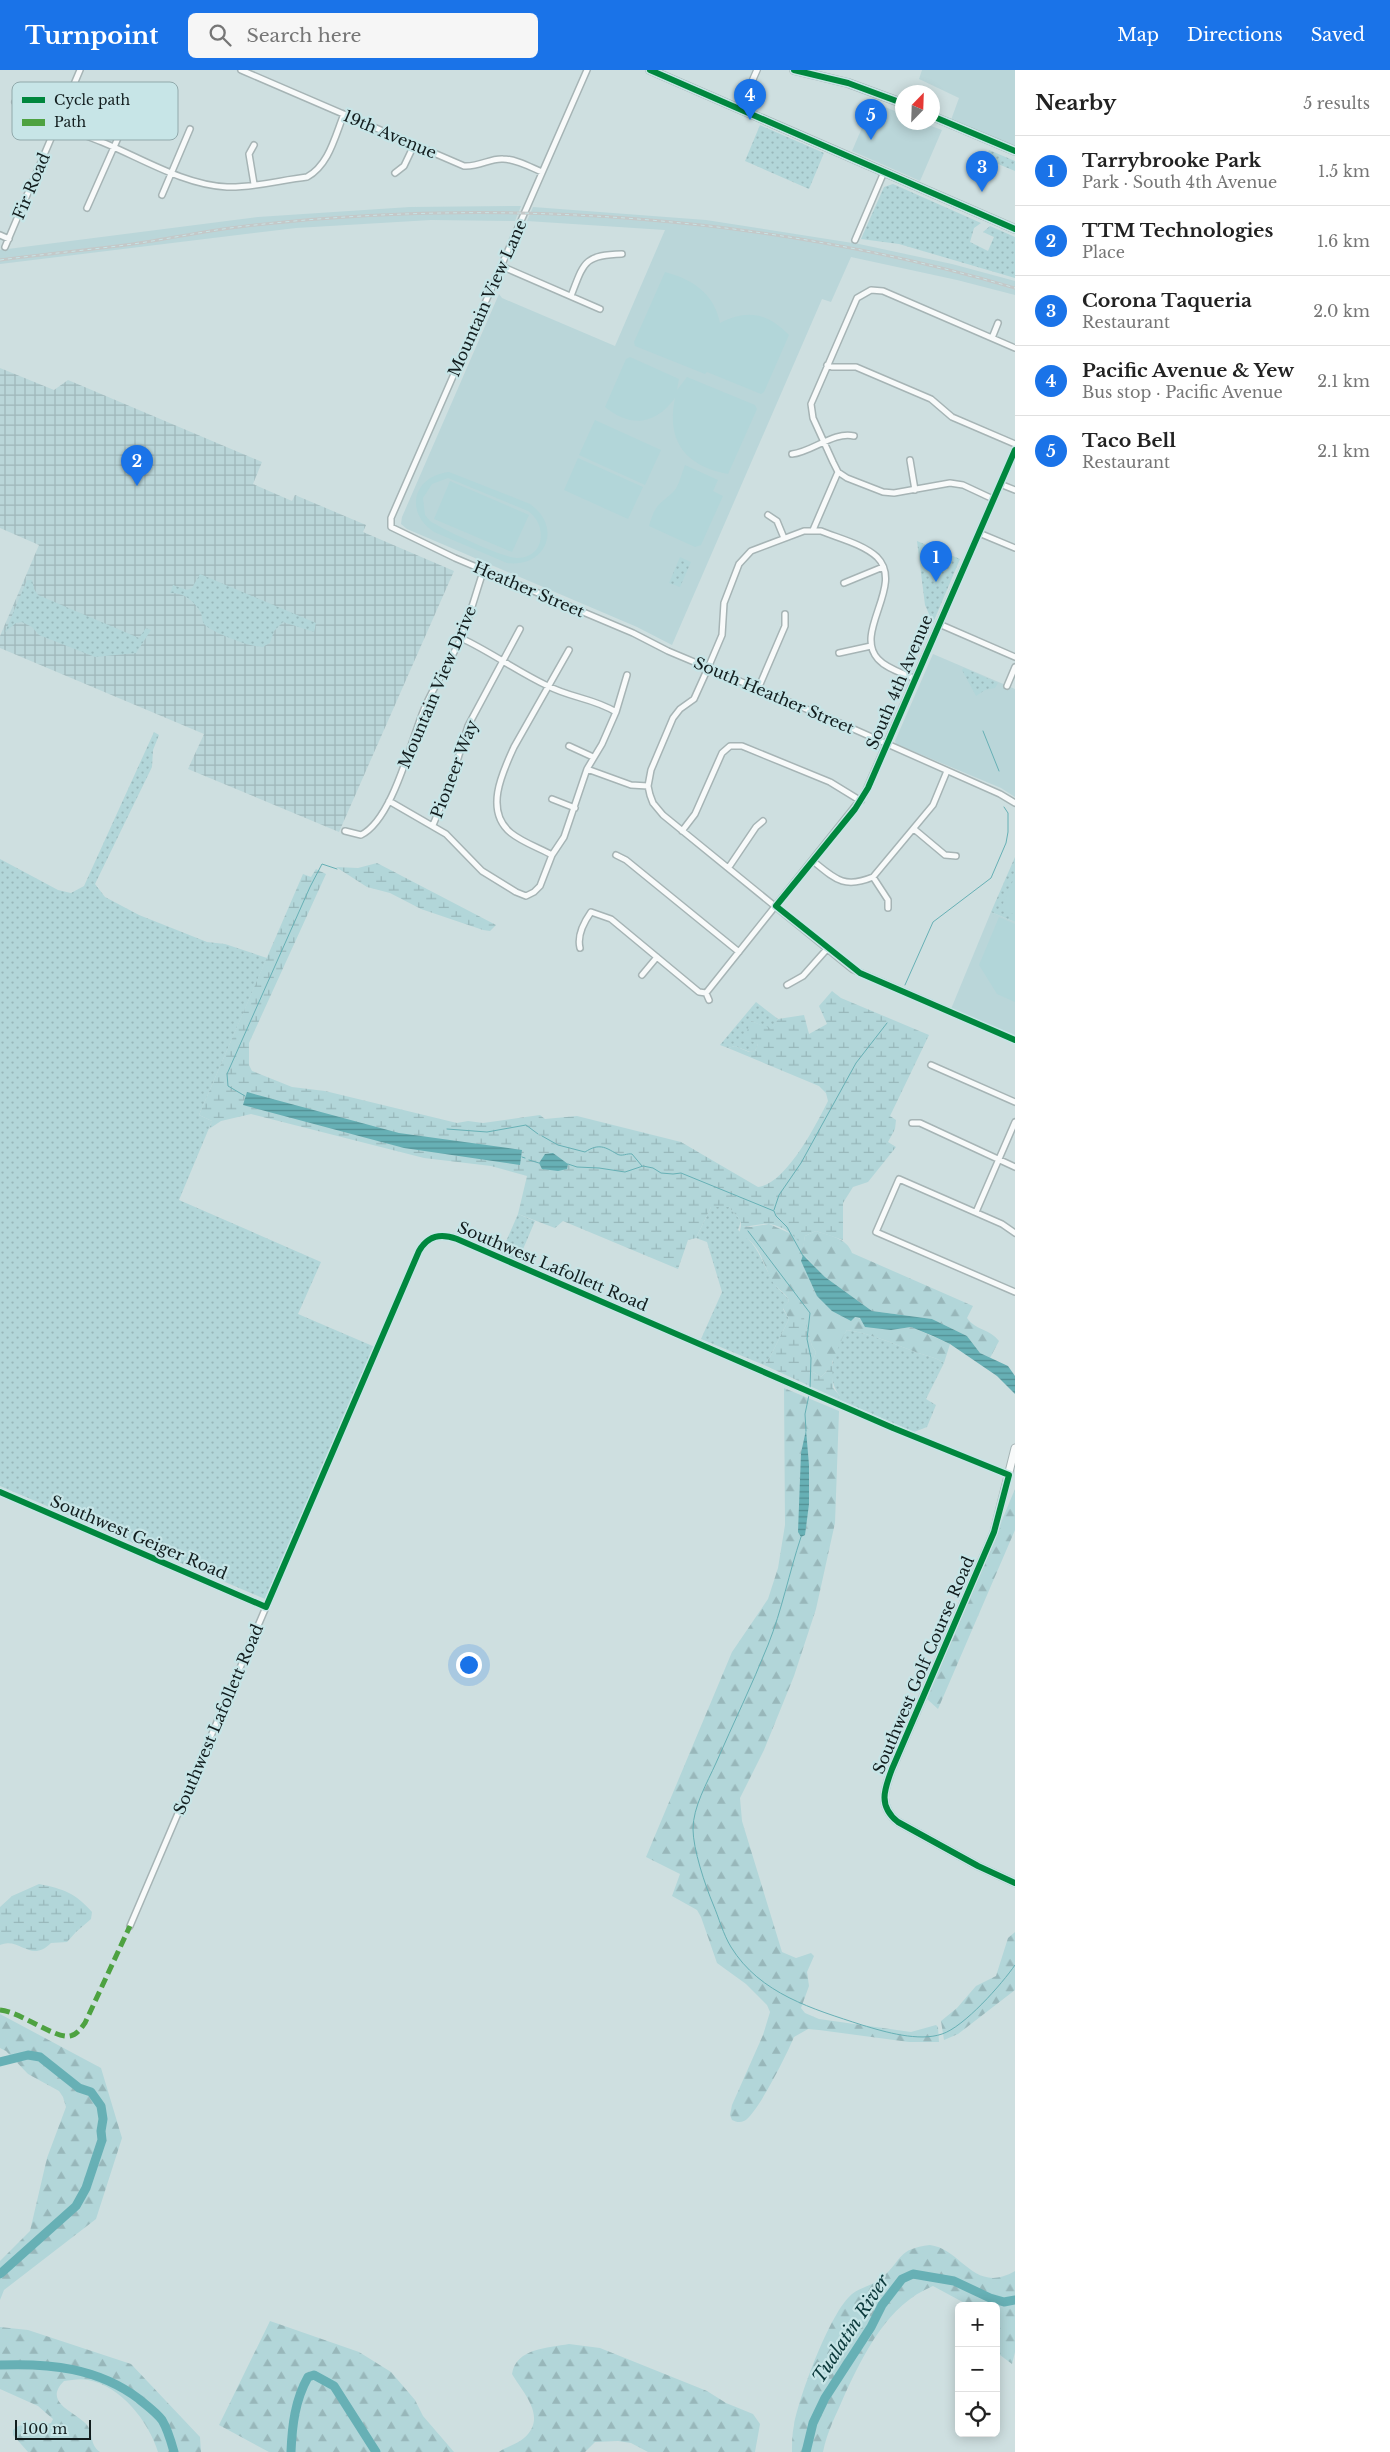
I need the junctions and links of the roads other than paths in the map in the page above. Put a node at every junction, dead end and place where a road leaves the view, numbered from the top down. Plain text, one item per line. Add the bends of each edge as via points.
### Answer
1 (80, 70) edge
2 (241, 70) edge
3 (587, 70) edge
4 (650, 70) edge
5 (757, 70) edge
6 (794, 70) edge
7 (75, 82) edge
8 (895, 101) edge
9 (740, 109) junction
10 (344, 114) junction
11 (940, 119) edge
12 (190, 130) dead end
13 (50, 140) edge
14 (97, 140) edge
15 (117, 140) edge
16 (254, 145) dead end
17 (414, 145) junction
18 (114, 146) junction
19 (1015, 151) edge
20 (172, 172) junction
21 (542, 172) junction
22 (884, 172) junction
23 (395, 173) dead end
24 (254, 184) junction
25 (162, 195) dead end
26 (87, 208) dead end
27 (1015, 229) edge
28 (0, 235) edge
29 (9, 239) junction
30 (855, 240) dead end
31 (5, 247) dead end
32 (622, 254) dead end
33 (501, 266) junction
34 (571, 296) junction
35 (600, 308) dead end
36 (998, 323) dead end
37 (992, 338) junction
38 (1015, 348) edge
39 (826, 365) junction
40 (854, 436) dead end
41 (824, 443) junction
42 (1015, 444) edge
43 (1015, 450) edge
44 (792, 454) dead end
45 (910, 460) dead end
46 (838, 472) junction
47 (1000, 484) junction
48 (915, 490) junction
49 (1015, 490) edge
50 (993, 499) junction
51 (768, 515) dead end
52 (391, 527) joint
53 (813, 530) junction
54 (979, 533) junction
55 (784, 538) junction
56 (1015, 548) edge
57 (883, 567) junction
58 (484, 569) junction
59 (844, 584) dead end
60 (784, 614) dead end
61 (939, 624) junction
62 (520, 629) dead end
63 (461, 638) junction
64 (871, 646) junction
65 (569, 650) dead end
66 (668, 651) joint
67 (839, 653) dead end
68 (1015, 657) edge
69 (504, 660) junction
70 (1015, 667) edge
71 (708, 668) junction
72 (627, 676) dead end
73 (915, 679) junction
74 (1007, 686) dead end
75 (549, 687) junction
76 (758, 689) junction
77 (616, 712) junction
78 (887, 745) junction
79 (569, 746) dead end
80 (594, 757) junction
81 (587, 768) junction
82 (947, 771) junction
83 (648, 786) junction
84 (552, 798) dead end
85 (860, 800) junction
86 (389, 801) junction
87 (1015, 804) edge
88 (575, 808) junction
89 (763, 821) dead end
90 (433, 825) junction
91 (914, 829) junction
92 (345, 831) dead end
93 (682, 831) junction
94 (552, 855) junction
95 (616, 855) dead end
96 (956, 856) dead end
97 (813, 861) junction
98 (729, 868) junction
99 (873, 877) junction
100 (776, 906) junction
101 (888, 908) dead end
102 (580, 948) dead end
103 (827, 949) junction
104 (739, 952) junction
105 (657, 957) junction
106 (642, 975) dead end
107 (787, 985) dead end
108 (706, 993) junction
109 (709, 1000) dead end
110 (1015, 1040) edge
111 (930, 1065) dead end
112 (1015, 1102) edge
113 (1015, 1122) edge
114 (912, 1123) dead end
115 (999, 1160) junction
116 (1015, 1167) edge
117 (976, 1212) junction
118 (1015, 1232) edge
119 (1015, 1292) edge
120 (1015, 1448) edge
121 (1010, 1475) junction
122 (0, 1492) edge
123 (266, 1607) junction
124 (1015, 1883) edge
125 (130, 1926) dead end

1 - 7 street, Fir Road
2 - 10 street, 19th Avenue
3 - 21 street, Mountain View Lane
4 - 9 highway
5 - 9 street
6 - 8 highway
9 - 22 highway
10 - 17 street, 19th Avenue
10 - 24 street via 317,171 307,176
11 - 19 highway
12 - 20 street
13 - 29 street, Fir Road
14 - 18 street
15 - 18 street
16 - 24 street via 249,154
17 - 21 street, 19th Avenue via 464,166 476,167 502,158
17 - 23 street via 404,166
18 - 20 street
18 - 26 street
20 - 24 street via 209,185
20 - 25 street
21 - 33 street, Mountain View Lane
22 - 27 highway
22 - 30 street
28 - 29 street
29 - 31 street, Fir Road
32 - 34 street via 592,257 587,261
33 - 34 street
33 - 52 street, Mountain View Lane via 392,518
34 - 35 street
36 - 37 street
37 - 38 street
37 - 39 street via 883,291 871,290 857,298
39 - 41 street via 811,404 813,418
39 - 42 street via 856,367 931,399 952,417
40 - 41 street via 846,434
41 - 44 street via 803,453
41 - 46 street
43 - 47 street, South 4th Avenue
45 - 48 street
46 - 48 street via 883,492
46 - 53 street
47 - 49 street
47 - 50 street, South 4th Avenue
48 - 50 street via 950,483 963,485
50 - 54 street, South 4th Avenue
51 - 55 street via 777,521
52 - 58 street, Heather Street
53 - 55 street
53 - 57 street via 869,552
54 - 56 street
54 - 61 street, South 4th Avenue
55 - 71 street via 751,551 739,564 724,603 722,635
57 - 59 street
57 - 64 street via 886,578 871,634
58 - 63 street, Mountain View Drive
58 - 66 street, Heather Street
60 - 76 street via 785,626
61 - 68 street
61 - 73 street, South 4th Avenue
62 - 69 street, Pioneer Way
63 - 69 street
63 - 86 street, Mountain View Drive via 423,710
64 - 67 street
64 - 73 street via 877,658 886,665
65 - 75 street
66 - 71 street, South Heather Street
69 - 75 street
69 - 90 street, Pioneer Way via 468,726
70 - 74 street
71 - 76 street, South Heather Street
71 - 83 street via 694,699 673,718 651,770
72 - 77 street
73 - 78 street, South 4th Avenue
75 - 77 street via 590,699
75 - 94 street via 507,762 496,803 499,819 512,834
76 - 78 street, South Heather Street
77 - 80 street
78 - 82 street, South Heather Street
78 - 85 street, South 4th Avenue
79 - 80 street
80 - 81 street
81 - 83 street via 631,786
81 - 88 street
82 - 87 street, South Heather Street
82 - 91 street via 932,805
83 - 93 street via 653,803
84 - 88 street
85 - 93 street via 836,786 742,746 730,746 722,753 695,814
85 - 97 street, South 4th Avenue
86 - 90 street
86 - 92 street, Mountain View Drive via 366,833 361,836
88 - 94 street via 564,838
89 - 98 street
90 - 94 street via 455,842 482,871 526,896 540,886
91 - 96 street via 945,855
91 - 99 street
93 - 98 street
95 - 104 street
97 - 99 street via 845,883 856,884
97 - 100 street, South 4th Avenue
98 - 100 street
99 - 101 street via 888,900
100 - 103 street
100 - 104 street, South 4th Avenue
102 - 105 street via 578,940 591,912 611,919
103 - 107 street via 803,976
103 - 110 street via 867,977
104 - 108 street, South 4th Avenue
105 - 106 street
105 - 108 street via 699,992
108 - 109 street
111 - 112 street
113 - 115 street
114 - 115 street via 920,1123
115 - 116 street
115 - 117 street
117 - 118 street
117 - 119 street via 899,1179 876,1232
120 - 121 main road, Southwest Golf Course Road
121 - 123 street, Southwest Lafollett Road via 443,1235 424,1243 419,1251
121 - 124 main road, Southwest Golf Course Road via 994,1532 892,1769 884,1797 888,1812 898,1822
122 - 123 street, Southwest Geiger Road
123 - 125 street, Southwest Lafollett Road

